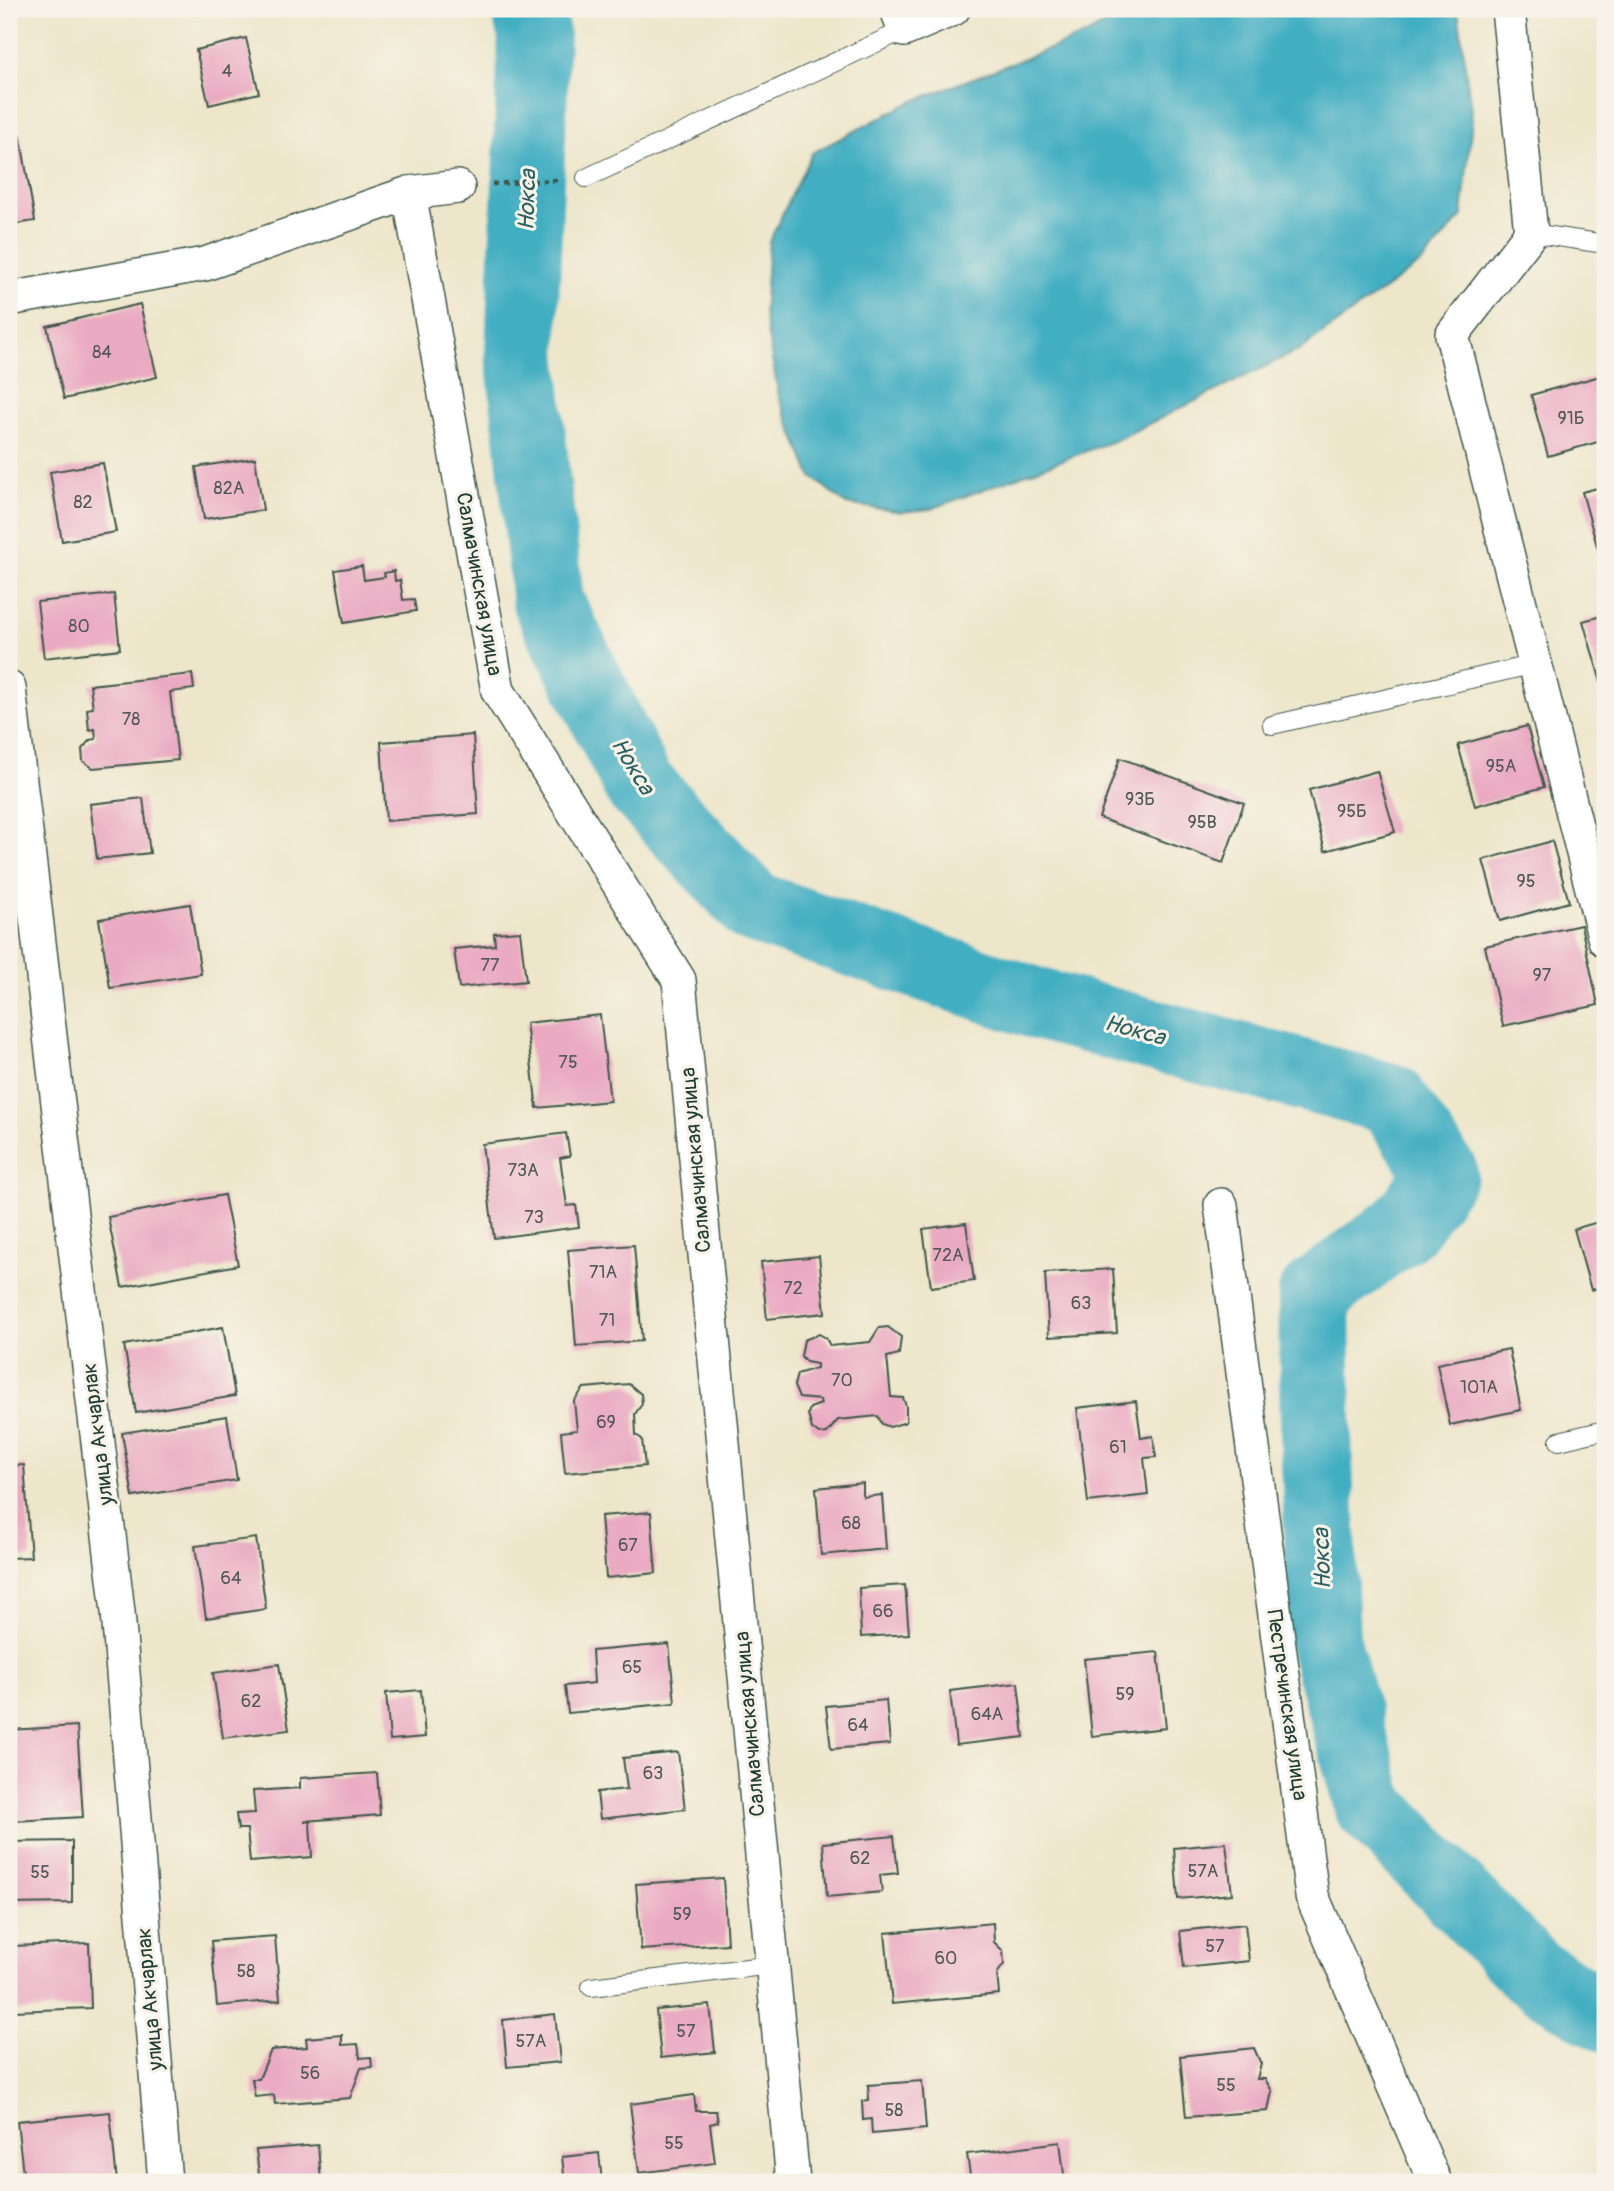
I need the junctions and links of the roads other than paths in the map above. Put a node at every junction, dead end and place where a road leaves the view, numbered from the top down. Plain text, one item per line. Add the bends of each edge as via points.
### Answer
1 (953, 9) edge
2 (1508, 9) edge
3 (900, 19) edge
4 (586, 178) road end
5 (458, 187) road end
6 (409, 193) junction
7 (1531, 233) junction
8 (1605, 244) edge
9 (9, 299) edge
10 (1535, 664) junction
11 (9, 688) edge
12 (1272, 725) dead end
13 (1605, 940) edge
14 (1221, 1205) dead end
15 (1605, 1430) edge
16 (1559, 1441) dead end
17 (772, 1965) junction
18 (591, 1987) dead end
19 (165, 2182) edge
20 (793, 2182) edge
21 (1435, 2182) edge

1 - 3 street
2 - 7 street
3 - 4 lane
5 - 6 street
6 - 9 street via 205,264
6 - 17 street, Салмачинская улица via 498,691 679,980
7 - 8 lane
7 - 10 street via 1452,335
10 - 12 lane
10 - 13 street
11 - 19 street, улица Акчарлак via 118,1612
14 - 21 street, Пестречинская улица via 1312,1896
15 - 16 lane
17 - 18 lane
17 - 20 street, Салмачинская улица

